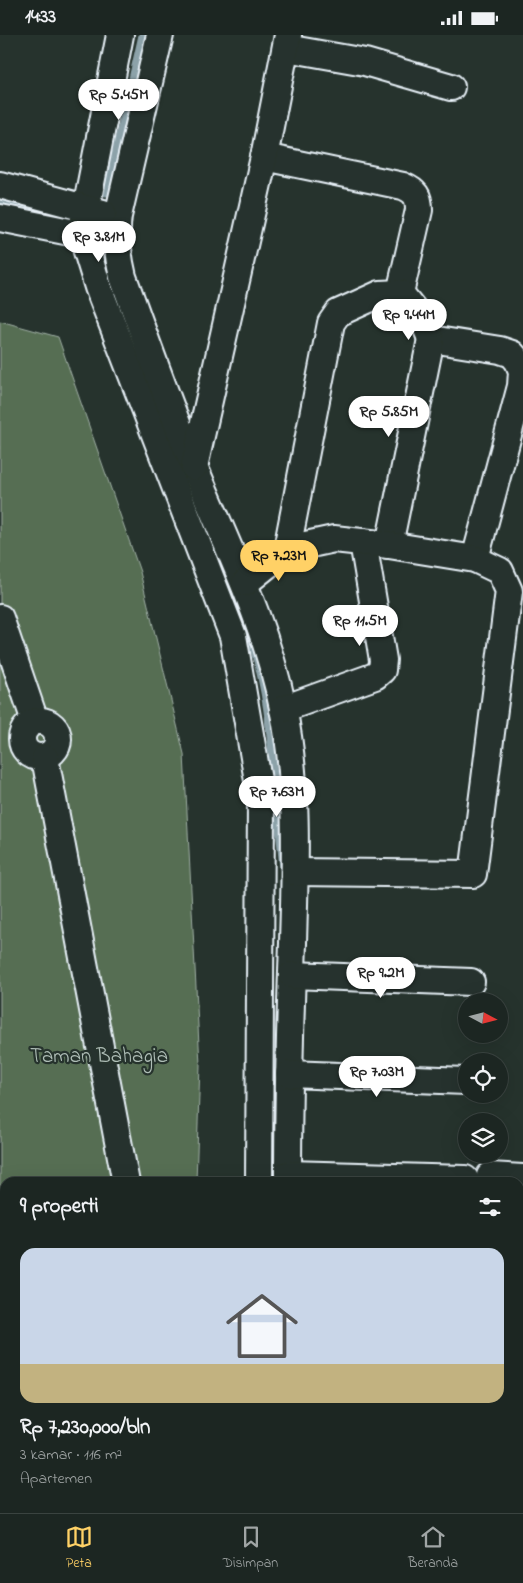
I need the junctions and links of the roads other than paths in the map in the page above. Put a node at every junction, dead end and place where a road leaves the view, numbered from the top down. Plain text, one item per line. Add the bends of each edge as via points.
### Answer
1 (120, 35) edge
2 (160, 35) edge
3 (287, 42) edge
4 (451, 87) dead end
5 (264, 157) junction
6 (0, 185) edge
7 (118, 216) junction
8 (0, 218) edge
9 (84, 220) junction
10 (117, 242) junction
11 (400, 293) junction
12 (431, 339) junction
13 (194, 467) junction
14 (363, 542) junction
15 (389, 545) junction
16 (287, 549) junction
17 (475, 559) junction
18 (245, 583) junction
19 (0, 618) edge
20 (284, 709) junction
21 (19, 730) edge
22 (261, 797) junction
23 (294, 797) junction
24 (295, 872) junction
25 (292, 975) junction
26 (471, 982) dead end
27 (289, 1074) junction
28 (458, 1081) edge
29 (125, 1177) edge
30 (259, 1177) edge
31 (288, 1177) edge

1 - 9 street
2 - 7 street
3 - 4 street
3 - 5 street
5 - 11 street via 413,190 419,198 419,209
5 - 13 street
6 - 9 street
7 - 9 street
7 - 10 street
8 - 9 street
9 - 10 street
9 - 22 street via 98,287 233,636
10 - 13 street via 123,277
11 - 12 street via 425,324
11 - 16 street via 380,294 338,313 331,323
12 - 15 street
12 - 17 street via 512,354 522,371
13 - 18 street
14 - 15 street
14 - 16 street via 334,539
14 - 20 street via 382,670 375,676
15 - 17 street
16 - 18 street
17 - 24 street via 500,571 509,591 473,874
18 - 20 street via 266,639
19 - 21 street
20 - 23 street
21 - 29 street via 42,721 50,723 58,735 56,749 45,757
22 - 23 street
22 - 30 street
23 - 24 street
24 - 25 street
25 - 26 street
25 - 27 street
27 - 28 street
27 - 31 street

